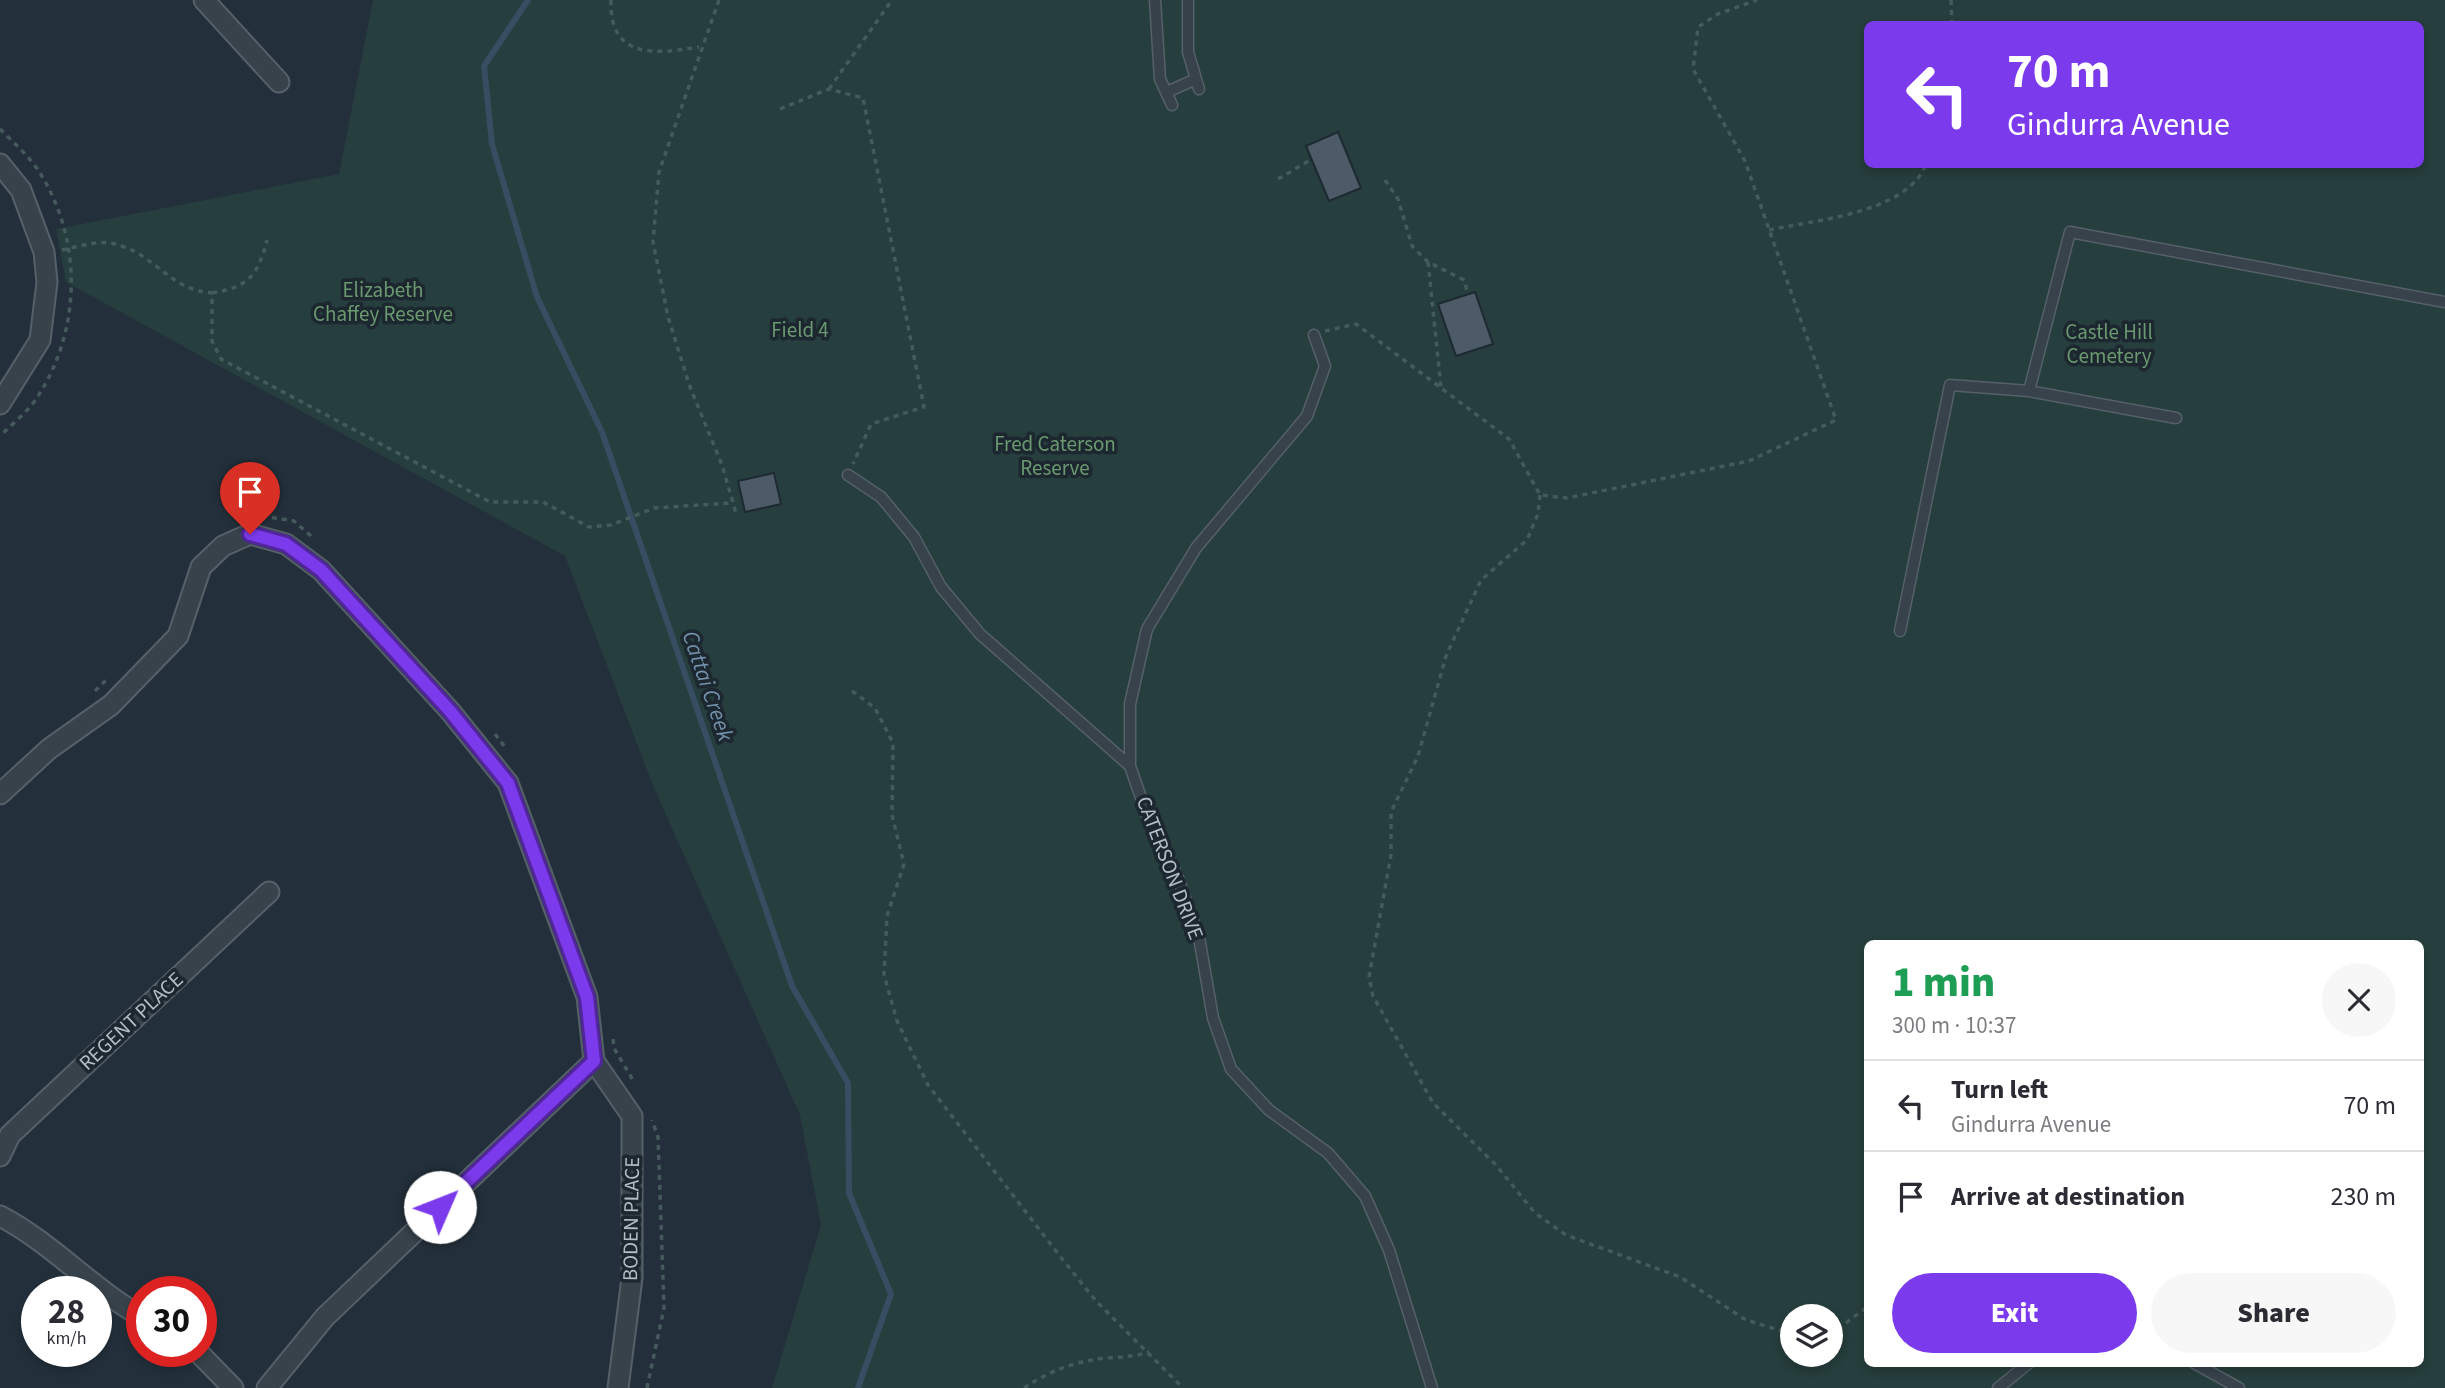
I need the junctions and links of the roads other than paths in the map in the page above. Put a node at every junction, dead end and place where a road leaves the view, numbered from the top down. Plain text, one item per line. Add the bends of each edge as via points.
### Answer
1 (204, 0) edge
2 (1155, 0) edge
3 (1188, 0) edge
4 (279, 82) dead end
5 (1167, 92) junction
6 (1172, 105) dead end
7 (0, 164) edge
8 (2445, 302) edge
9 (1314, 335) road end
10 (2029, 391) junction
11 (0, 404) edge
12 (2176, 418) dead end
13 (848, 475) road end
14 (1900, 631) dead end
15 (1130, 766) junction
16 (0, 794) edge
17 (269, 892) dead end
18 (594, 1061) junction
19 (0, 1156) edge
20 (0, 1216) edge
21 (126, 1308) edge
22 (213, 1367) edge
23 (2024, 1367) edge
24 (2201, 1367) edge
25 (233, 1388) edge
26 (267, 1388) edge
27 (618, 1388) edge
28 (1432, 1388) edge
29 (1998, 1388) edge
30 (2239, 1388) edge

1 - 4 street
2 - 5 lane via 1160,79
3 - 5 lane via 1188,52 1198,84
5 - 6 lane
7 - 11 street via 21,190 44,253 47,282 40,340
8 - 10 lane via 2070,232
9 - 15 lane, CATERSON DRIVE via 1325,366 1307,416 1196,548 1147,629 1130,704
10 - 12 lane
10 - 14 lane via 1950,385
13 - 15 lane via 881,497 914,537 941,587 979,634
15 - 28 lane, CATERSON DRIVE via 1199,937 1213,1018 1231,1069 1269,1110 1328,1153 1365,1196 1388,1250
16 - 18 street via 49,749 111,705 178,636 201,567 223,546 250,534 286,544 321,570 450,711 508,783 587,997
17 - 19 street, REGENT PLACE via 10,1135
18 - 26 street via 325,1317
18 - 27 street, BODEN PLACE via 632,1116 632,1278
20 - 21 street via 30,1232
22 - 25 street
23 - 29 lane
24 - 30 lane

